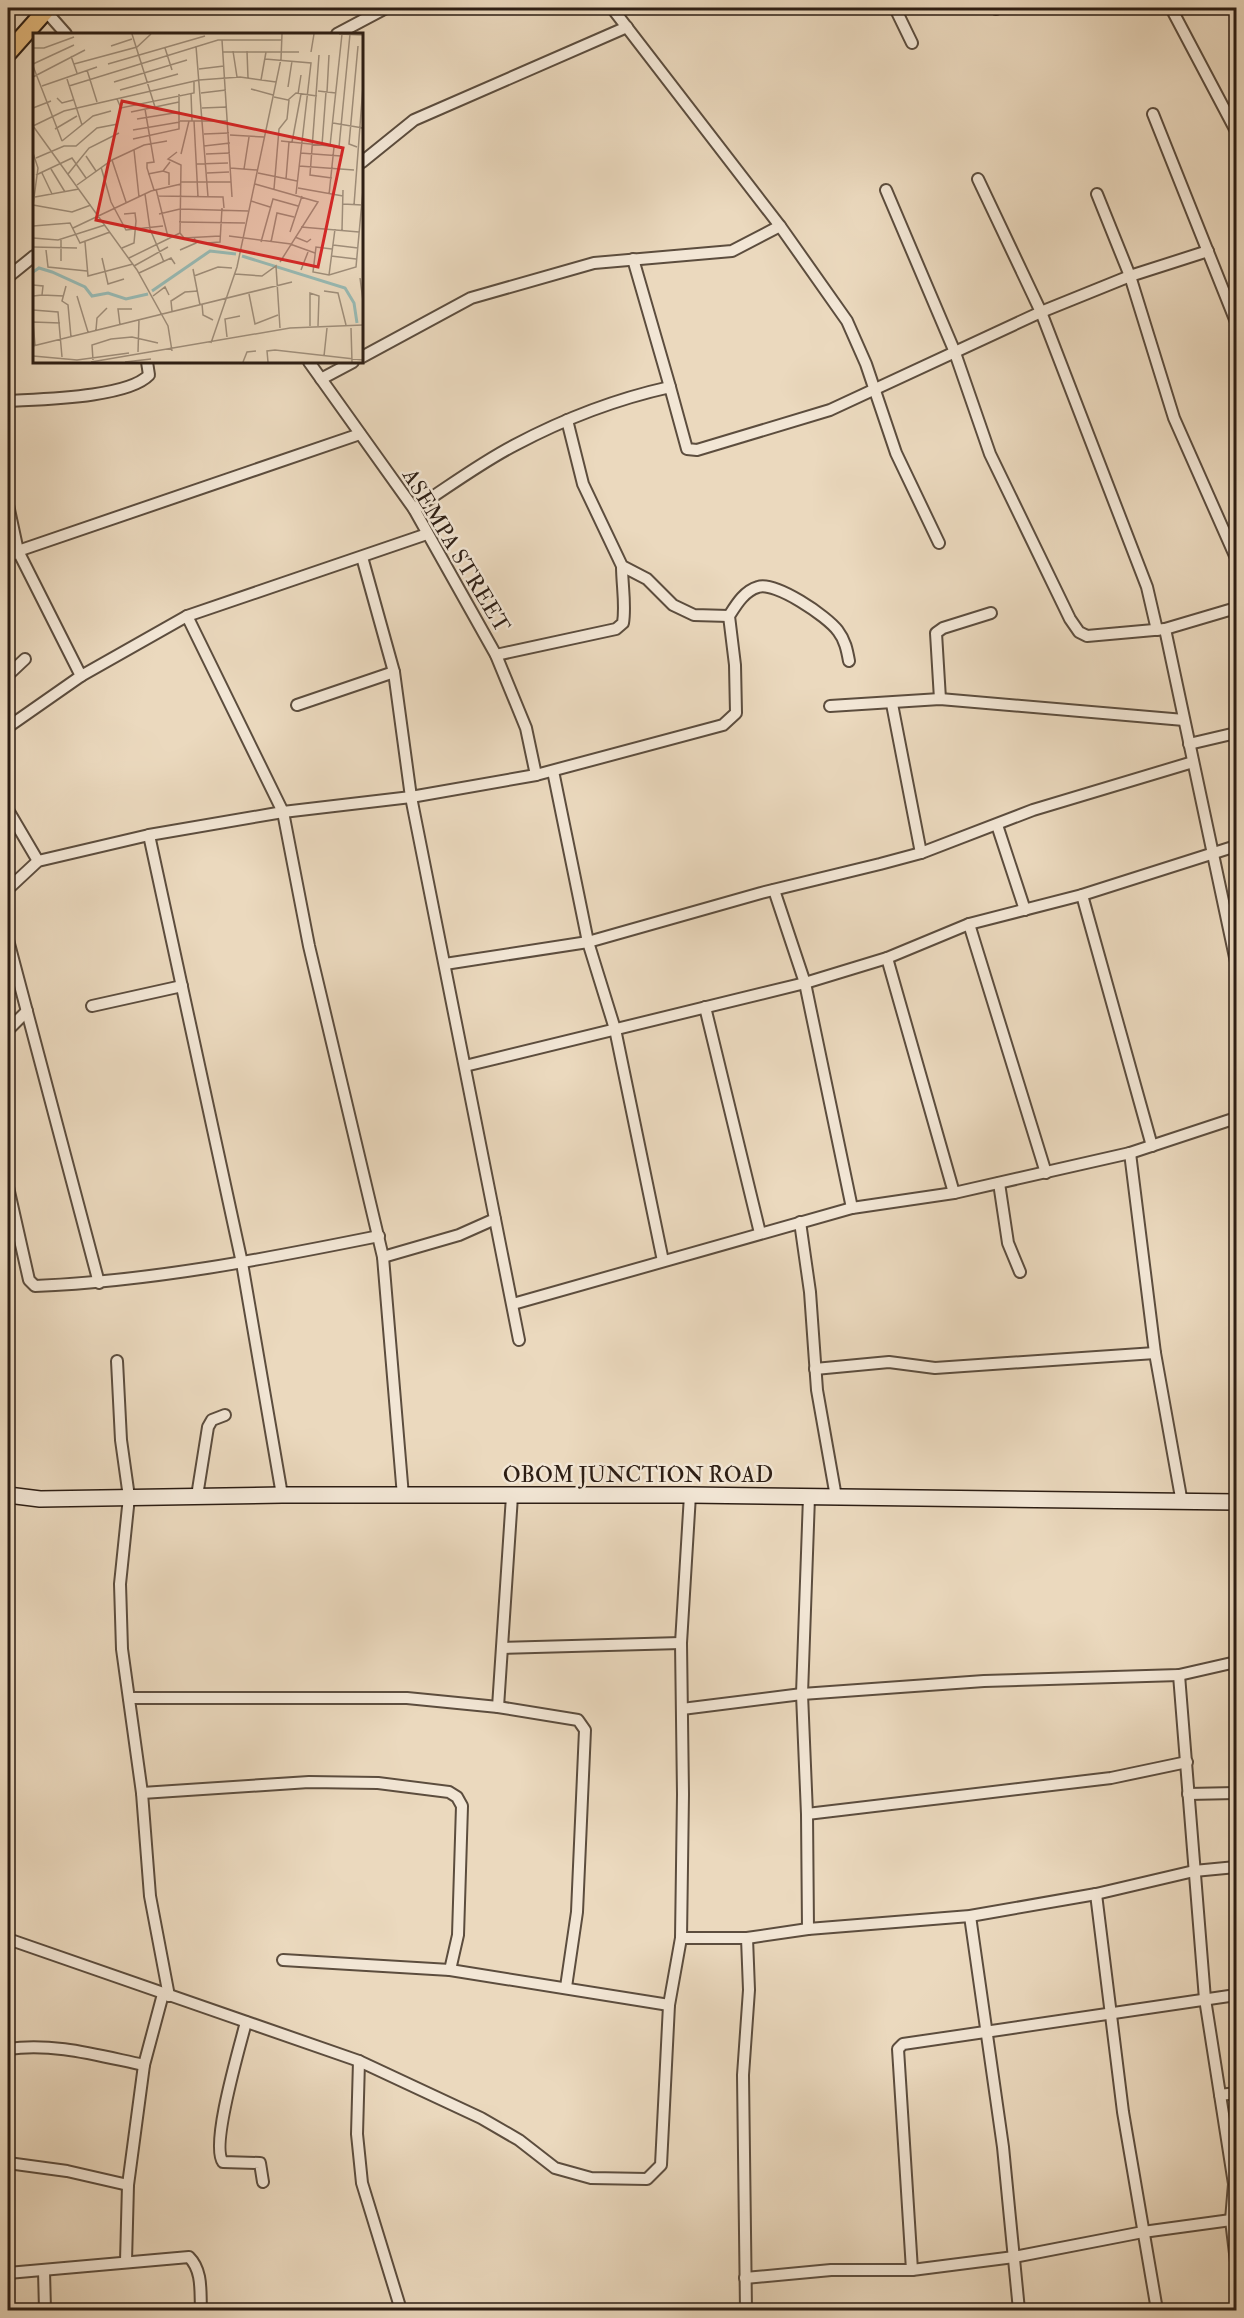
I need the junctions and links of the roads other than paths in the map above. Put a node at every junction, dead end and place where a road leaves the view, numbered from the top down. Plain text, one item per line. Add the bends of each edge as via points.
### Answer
1 (386, 8) edge
2 (612, 8) edge
3 (895, 8) edge
4 (1171, 8) edge
5 (45, 9) edge
6 (627, 27) junction
7 (65, 33) edge
8 (339, 33) edge
9 (912, 44) dead end
10 (8, 53) edge
11 (1153, 114) dead end
12 (1236, 131) edge
13 (363, 161) edge
14 (978, 179) dead end
15 (886, 190) dead end
16 (1097, 194) dead end
17 (780, 226) junction
18 (1208, 251) junction
19 (33, 257) edge
20 (633, 259) junction
21 (1130, 276) junction
22 (8, 277) edge
23 (1041, 312) junction
24 (1236, 322) edge
25 (954, 350) junction
26 (363, 356) edge
27 (147, 363) edge
28 (310, 363) edge
29 (351, 363) edge
30 (321, 379) junction
31 (670, 387) junction
32 (873, 388) junction
33 (8, 401) edge
34 (567, 420) junction
35 (360, 435) junction
36 (8, 505) edge
37 (414, 509) junction
38 (427, 534) junction
39 (939, 543) dead end
40 (18, 551) junction
41 (362, 557) junction
42 (8, 558) edge
43 (1236, 558) edge
44 (622, 566) junction
45 (1236, 608) edge
46 (991, 613) dead end
47 (187, 616) junction
48 (729, 616) junction
49 (1161, 630) junction
50 (496, 655) junction
51 (25, 659) dead end
52 (849, 661) dead end
53 (394, 672) junction
54 (8, 675) edge
55 (81, 676) junction
56 (940, 699) junction
57 (892, 704) junction
58 (297, 705) dead end
59 (830, 706) dead end
60 (1184, 720) junction
61 (8, 727) edge
62 (1236, 733) edge
63 (1189, 744) junction
64 (1193, 762) junction
65 (553, 771) junction
66 (536, 775) junction
67 (411, 797) junction
68 (8, 810) edge
69 (283, 812) junction
70 (997, 825) junction
71 (149, 835) junction
72 (1236, 846) edge
73 (921, 853) junction
74 (1213, 855) junction
75 (38, 861) junction
76 (8, 889) edge
77 (774, 890) junction
78 (1082, 895) junction
79 (1025, 910) junction
80 (969, 924) junction
81 (8, 940) edge
82 (588, 942) junction
83 (887, 958) junction
84 (1236, 962) edge
85 (445, 964) junction
86 (805, 983) junction
87 (182, 986) junction
88 (92, 1006) dead end
89 (705, 1007) junction
90 (27, 1011) junction
91 (615, 1029) junction
92 (8, 1030) edge
93 (465, 1066) junction
94 (1236, 1118) edge
95 (1152, 1146) junction
96 (1130, 1153) junction
97 (1046, 1173) junction
98 (999, 1183) junction
99 (8, 1187) edge
100 (954, 1193) junction
101 (852, 1208) junction
102 (495, 1219) junction
103 (800, 1222) junction
104 (760, 1233) junction
105 (379, 1236) junction
106 (383, 1257) junction
107 (663, 1261) junction
108 (242, 1263) junction
109 (1020, 1272) dead end
110 (99, 1283) junction
111 (513, 1304) junction
112 (519, 1340) dead end
113 (1155, 1353) junction
114 (117, 1361) dead end
115 (815, 1369) junction
116 (225, 1415) dead end
117 (8, 1495) edge
118 (282, 1495) junction
119 (690, 1495) junction
120 (197, 1496) junction
121 (403, 1496) junction
122 (513, 1496) junction
123 (129, 1497) junction
124 (809, 1497) junction
125 (836, 1497) junction
126 (40, 1499) junction
127 (1236, 1502) edge
128 (1182, 1503) junction
129 (8, 1505) edge
130 (681, 1643) junction
131 (502, 1648) junction
132 (1236, 1662) edge
133 (1179, 1676) junction
134 (802, 1694) junction
135 (129, 1698) junction
136 (498, 1707) junction
137 (682, 1709) junction
138 (1187, 1762) junction
139 (142, 1792) junction
140 (1236, 1793) edge
141 (1188, 1794) junction
142 (807, 1814) junction
143 (1236, 1867) edge
144 (1194, 1871) junction
145 (1096, 1894) junction
146 (970, 1916) junction
147 (808, 1929) junction
148 (681, 1938) junction
149 (747, 1938) junction
150 (8, 1939) edge
151 (283, 1960) dead end
152 (450, 1970) junction
153 (566, 1987) junction
154 (166, 1995) junction
155 (1236, 1995) edge
156 (1205, 1999) junction
157 (669, 2005) junction
158 (1112, 2015) junction
159 (246, 2022) junction
160 (985, 2030) junction
161 (8, 2049) edge
162 (359, 2061) junction
163 (144, 2065) junction
164 (1236, 2092) edge
165 (1220, 2096) junction
166 (8, 2163) edge
167 (263, 2182) dead end
168 (1235, 2183) edge
169 (128, 2185) junction
170 (1231, 2220) junction
171 (1143, 2232) junction
172 (1014, 2257) junction
173 (126, 2261) junction
174 (1236, 2262) edge
175 (912, 2270) junction
176 (44, 2271) junction
177 (8, 2273) edge
178 (745, 2278) junction
179 (45, 2310) edge
180 (201, 2310) edge
181 (401, 2310) edge
182 (746, 2310) edge
183 (1019, 2310) edge
184 (1157, 2310) edge

1 - 8 street
2 - 6 street
3 - 9 street
4 - 12 street
5 - 7 street
5 - 10 main road
6 - 13 street via 414,120
6 - 17 street
11 - 18 street
14 - 23 street
15 - 25 street
16 - 21 street
17 - 20 street via 732,251
17 - 32 street via 847,321
18 - 21 street
18 - 24 street
19 - 22 street
20 - 26 street via 594,263 471,298
20 - 31 street
21 - 23 street
21 - 43 street via 1174,418
23 - 25 street
23 - 49 street
25 - 32 street
25 - 49 street via 990,454 1078,632 1087,636
27 - 33 street via 149,375 141,383 74,397
28 - 30 street, ASEMPA STREET
29 - 30 street
30 - 35 street, ASEMPA STREET
31 - 32 street via 683,440 687,449 697,450 830,410
31 - 34 street via 625,398
32 - 39 street via 896,453
34 - 37 street via 513,446
34 - 44 street via 583,484
35 - 37 street, ASEMPA STREET
35 - 40 street
36 - 40 street
37 - 38 street, ASEMPA STREET
38 - 41 street
38 - 50 street, ASEMPA STREET
40 - 42 street
40 - 55 street
41 - 47 street
41 - 53 street
44 - 48 street via 647,579 673,605 694,615
44 - 50 street via 625,612 623,623 616,629
45 - 49 street
46 - 56 street via 936,633
47 - 55 street
47 - 69 street
48 - 52 street via 755,587 766,585 780,590 837,629
48 - 65 street via 736,713 723,725
49 - 60 street
50 - 66 street, ASEMPA STREET via 526,728
51 - 54 street
53 - 58 street
53 - 67 street
55 - 61 street
56 - 57 street
56 - 60 street
57 - 59 street
57 - 73 street
60 - 63 street
62 - 63 street
63 - 64 street
64 - 70 street via 1033,810
64 - 74 street
65 - 66 street
65 - 82 street
66 - 67 street
67 - 69 street
67 - 85 street
68 - 75 street
69 - 71 street
69 - 105 street via 309,946
70 - 73 street
70 - 79 street
71 - 75 street
71 - 87 street
72 - 74 street
73 - 77 street
74 - 78 street
74 - 84 street
75 - 76 street
77 - 82 street
77 - 86 street
78 - 79 street
78 - 95 street
79 - 80 street
80 - 83 street
80 - 97 street
81 - 90 street
82 - 85 street
82 - 91 street
83 - 86 street
83 - 100 street
85 - 93 street
86 - 89 street
86 - 101 street
87 - 88 street
87 - 108 street
89 - 91 street
89 - 104 street
90 - 92 street
90 - 110 street
91 - 93 street
91 - 107 street
93 - 102 street
94 - 95 street
95 - 96 street
96 - 97 street
96 - 113 street
97 - 98 street
98 - 100 street
98 - 109 street via 1008,1243
99 - 110 street via 29,1280 35,1286
100 - 101 street
101 - 103 street
102 - 106 street via 459,1235
102 - 111 street
103 - 104 street
103 - 115 street
104 - 107 street
105 - 106 street
105 - 108 street
106 - 121 street
107 - 111 street
108 - 110 street
108 - 118 street
111 - 112 street
113 - 115 street via 935,1368 889,1362
113 - 128 street
114 - 123 street
115 - 125 street
116 - 120 street via 212,1420 208,1427
117 - 126 main road, OBOM JUNCTION ROAD
118 - 120 main road, OBOM JUNCTION ROAD
118 - 121 main road, OBOM JUNCTION ROAD
119 - 122 main road, OBOM JUNCTION ROAD
119 - 124 main road, OBOM JUNCTION ROAD
119 - 130 street
120 - 123 main road, OBOM JUNCTION ROAD
121 - 122 main road, OBOM JUNCTION ROAD
122 - 131 street
123 - 126 main road, OBOM JUNCTION ROAD
123 - 135 street via 120,1584
124 - 125 main road, OBOM JUNCTION ROAD
124 - 134 street
125 - 128 main road, OBOM JUNCTION ROAD
126 - 129 main road, OBOM JUNCTION ROAD
127 - 128 main road, OBOM JUNCTION ROAD
130 - 131 street
130 - 137 street
131 - 136 street
132 - 133 street
133 - 134 street via 984,1681
133 - 138 street
134 - 137 street
134 - 142 street
135 - 136 street via 408,1698
135 - 139 street
136 - 153 street via 578,1720 585,1730 577,1912
137 - 148 street
138 - 141 street
138 - 142 street via 1110,1778
139 - 152 street via 309,1782 378,1783 449,1792 458,1797 462,1806 458,1935
139 - 154 street via 150,1896
140 - 141 street
141 - 144 street
142 - 147 street
143 - 144 street
144 - 145 street
144 - 156 street
145 - 146 street
145 - 158 street
146 - 147 street
146 - 160 street
147 - 149 street
148 - 149 street
148 - 157 street
149 - 178 street via 749,1990 743,2075
150 - 154 street
151 - 152 street
152 - 153 street
153 - 157 street
154 - 159 street
154 - 163 street
155 - 156 street
156 - 158 street
156 - 165 street
157 - 162 street via 662,2165 647,2179 591,2178 555,2168 519,2140 480,2118
158 - 160 street
158 - 171 street
159 - 162 street
159 - 167 street via 225,2105 219,2154 223,2162 260,2163
160 - 172 street via 1003,2147
160 - 175 street via 903,2044 898,2049
161 - 163 street via 56,2048
162 - 181 street via 357,2134 362,2183
163 - 169 street
164 - 165 street
165 - 168 street
166 - 169 street
168 - 170 street
169 - 173 street
170 - 171 street
170 - 174 street
171 - 172 street
171 - 184 street
172 - 175 street
172 - 183 street
173 - 176 street
173 - 180 street via 189,2257 199,2275
175 - 178 street via 831,2270
176 - 177 street
176 - 179 street
178 - 182 street

